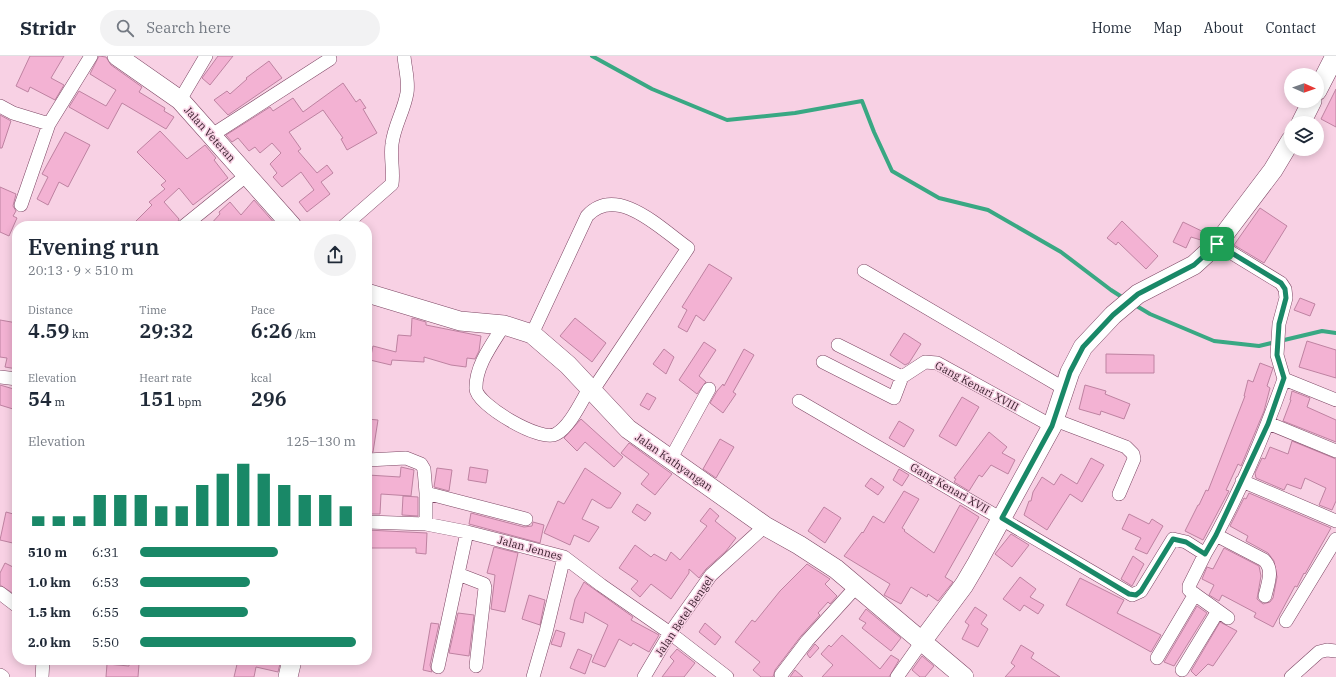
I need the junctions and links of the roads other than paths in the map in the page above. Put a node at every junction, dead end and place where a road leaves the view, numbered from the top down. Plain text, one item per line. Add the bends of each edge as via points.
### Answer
1 (90, 56) edge
2 (116, 56) edge
3 (206, 56) edge
4 (404, 56) edge
5 (1334, 56) edge
6 (330, 59) dead end
7 (1324, 77) edge
8 (180, 100) junction
9 (0, 106) edge
10 (49, 124) junction
11 (212, 135) junction
12 (1284, 152) edge
13 (247, 175) junction
14 (21, 205) dead end
15 (190, 221) edge
16 (288, 221) edge
17 (350, 221) edge
18 (1217, 244) junction
19 (864, 271) dead end
20 (372, 295) edge
21 (504, 325) junction
22 (532, 334) junction
23 (838, 345) dead end
24 (823, 362) dead end
25 (0, 377) edge
26 (902, 377) junction
27 (12, 378) edge
28 (1284, 378) junction
29 (1065, 388) junction
30 (591, 389) junction
31 (709, 389) dead end
32 (1336, 400) edge
33 (799, 401) dead end
34 (1053, 423) junction
35 (1268, 424) junction
36 (1336, 451) edge
37 (372, 460) edge
38 (670, 460) junction
39 (1242, 481) junction
40 (426, 493) junction
41 (1119, 494) dead end
42 (526, 518) dead end
43 (1002, 518) junction
44 (1336, 521) edge
45 (372, 522) edge
46 (426, 524) junction
47 (765, 526) junction
48 (467, 532) junction
49 (1216, 535) junction
50 (1336, 539) edge
51 (1205, 554) junction
52 (564, 557) junction
53 (458, 574) junction
54 (856, 587) junction
55 (0, 593) edge
56 (1195, 594) junction
57 (1265, 596) dead end
58 (12, 602) edge
59 (1286, 621) dead end
60 (670, 633) junction
61 (923, 640) junction
62 (1336, 651) edge
63 (1157, 658) dead end
64 (43, 665) edge
65 (291, 665) edge
66 (476, 666) dead end
67 (438, 667) dead end
68 (1182, 670) dead end
69 (0, 675) edge
70 (781, 675) dead end
71 (3, 677) edge
72 (42, 677) edge
73 (288, 677) edge
74 (533, 677) edge
75 (644, 677) edge
76 (727, 677) edge
77 (897, 677) edge
78 (964, 677) edge
79 (1291, 677) edge

1 - 10 street
2 - 8 street, Jalan Veteran
3 - 8 street
4 - 17 street via 407,94 394,128 391,146 392,184
5 - 7 street
6 - 11 street
8 - 11 street, Jalan Veteran
9 - 10 street via 13,113
10 - 14 street
11 - 13 street, Jalan Veteran
12 - 18 street
13 - 15 street
13 - 16 street, Jalan Veteran
18 - 28 street via 1281,283 1285,289 1286,298 1279,324 1277,355
18 - 29 street via 1194,265 1138,294 1113,315 1083,347
19 - 29 street
20 - 21 street, Jalan Kathyangan via 460,321
21 - 22 street, Jalan Kathyangan
21 - 30 street via 484,358 476,380 476,391 481,399 521,427 542,436 551,436 566,425
22 - 30 street, Jalan Kathyangan via 557,354
22 - 30 street via 594,208 616,203 637,211 688,248
23 - 26 street
24 - 26 street via 894,398
25 - 27 street
26 - 34 street, Gang Kenari XVIII via 925,362 937,363
28 - 32 street
28 - 35 street
29 - 34 street
30 - 38 street, Jalan Kathyangan via 623,425
31 - 38 street
33 - 43 street, Gang Kenari XVII
34 - 41 street, Gang Kenari XVIII via 1130,450 1134,459
34 - 43 street
35 - 36 street
35 - 39 street
37 - 40 street via 415,460 424,469
38 - 47 street, Jalan Kathyangan
39 - 44 street
39 - 49 street
40 - 42 street
40 - 46 street
43 - 51 street, Gang Kenari XVII via 1132,595 1141,591 1173,539 1186,542
43 - 61 street via 964,585
45 - 46 street, Jalan Jennes
46 - 48 street, Jalan Jennes
47 - 54 street, Jalan Kathyangan via 817,556
47 - 60 street, Jalan Betel Bengel via 711,575
48 - 52 street, Jalan Jennes
48 - 53 street
49 - 51 street
49 - 57 street via 1264,560 1269,566
50 - 59 street
51 - 56 street via 1189,586 1189,590
52 - 60 street, Jalan Jennes
52 - 74 street
53 - 66 street via 484,584 485,588
53 - 67 street
54 - 61 street, Jalan Kathyangan
54 - 70 street via 807,641
55 - 58 street
56 - 63 street
56 - 68 street via 1223,614
60 - 75 street, Jalan Betel Bengel
60 - 76 street, Jalan Jennes
61 - 77 street
61 - 78 street, Jalan Kathyangan
62 - 79 street via 1319,652
64 - 72 street
65 - 73 street
69 - 71 street

